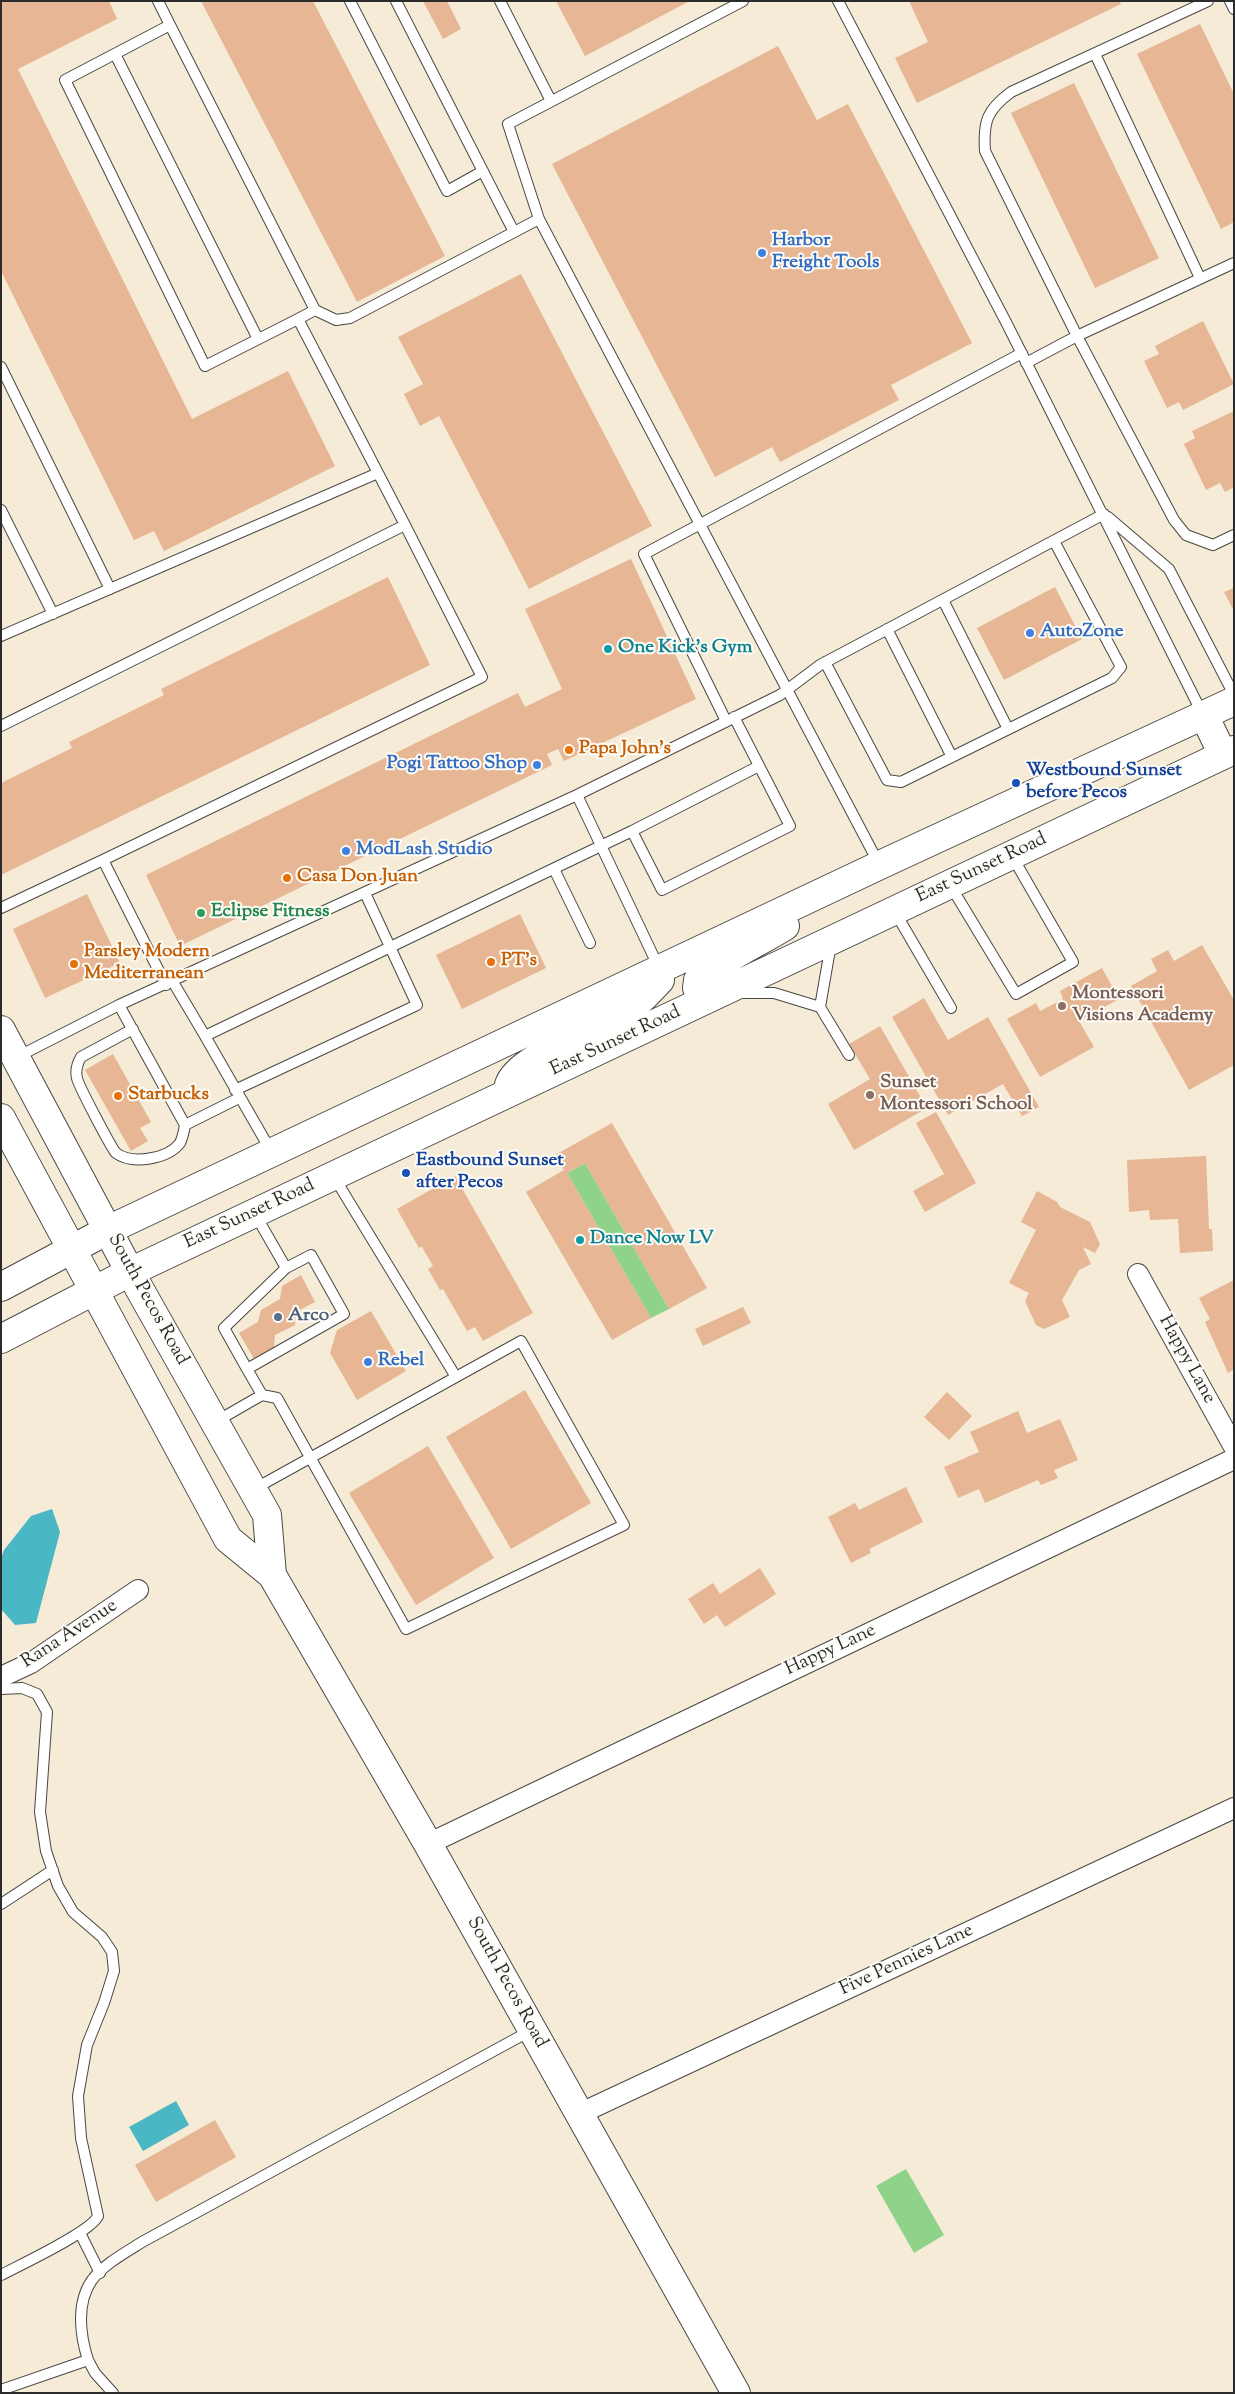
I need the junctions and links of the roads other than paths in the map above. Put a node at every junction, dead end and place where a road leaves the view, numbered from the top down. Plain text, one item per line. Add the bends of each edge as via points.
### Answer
1 (158, 1) edge
2 (350, 1) edge
3 (396, 1) edge
4 (500, 1) edge
5 (743, 1) edge
6 (838, 1) edge
7 (1208, 1) edge
8 (1230, 1) edge
9 (1234, 9) edge
10 (170, 25) junction
11 (115, 54) junction
12 (1095, 54) junction
13 (551, 101) junction
14 (483, 171) junction
15 (539, 219) junction
16 (514, 232) junction
17 (1234, 263) edge
18 (1200, 278) junction
19 (315, 310) junction
20 (298, 319) junction
21 (1076, 336) junction
22 (258, 339) junction
23 (1024, 358) junction
24 (1, 367) edge
25 (378, 473) junction
26 (1, 510) edge
27 (1104, 514) junction
28 (699, 523) junction
29 (405, 525) junction
30 (1234, 535) edge
31 (1054, 541) junction
32 (110, 589) junction
33 (943, 600) junction
34 (53, 614) junction
35 (887, 629) junction
36 (1, 636) edge
37 (825, 662) junction
38 (787, 689) junction
39 (1234, 695) edge
40 (1234, 701) edge
41 (1204, 715) junction
42 (730, 719) junction
43 (1, 726) edge
44 (1008, 729) junction
45 (1228, 753) edge
46 (952, 757) junction
47 (759, 766) junction
48 (577, 795) junction
49 (632, 831) junction
50 (601, 846) junction
51 (1011, 856) junction
52 (103, 860) junction
53 (880, 865) junction
54 (554, 869) junction
55 (950, 884) junction
56 (365, 893) junction
57 (812, 897) junction
58 (1, 908) edge
59 (894, 911) junction
60 (832, 941) junction
61 (590, 943) dead end
62 (390, 947) junction
63 (660, 969) junction
64 (170, 983) junction
65 (703, 1001) junction
66 (120, 1005) junction
67 (820, 1007) junction
68 (951, 1008) dead end
69 (133, 1029) junction
70 (1, 1030) edge
71 (205, 1036) junction
72 (849, 1055) dead end
73 (16, 1057) junction
74 (237, 1094) junction
75 (507, 1094) junction
76 (1, 1118) edge
77 (185, 1125) junction
78 (272, 1152) junction
79 (333, 1176) junction
80 (255, 1213) junction
81 (108, 1230) junction
82 (72, 1249) junction
83 (286, 1268) junction
84 (130, 1272) junction
85 (1138, 1274) dead end
86 (1, 1287) edge
87 (95, 1290) junction
88 (1, 1339) edge
89 (247, 1369) junction
90 (456, 1377) junction
91 (262, 1396) junction
92 (214, 1422) junction
93 (1234, 1447) edge
94 (310, 1458) junction
95 (1234, 1459) edge
96 (252, 1490) junction
97 (272, 1575) junction
98 (138, 1590) dead end
99 (1, 1677) edge
100 (1, 1689) edge
101 (1234, 1808) edge
102 (428, 1844) junction
103 (53, 1870) junction
104 (1, 1904) edge
105 (532, 2030) junction
106 (579, 2114) junction
107 (80, 2233) junction
108 (100, 2273) junction
109 (1, 2275) edge
110 (88, 2360) junction
111 (1, 2390) edge
112 (735, 2392) edge
113 (113, 2393) edge

1 - 10 lane
2 - 14 lane via 447,191
3 - 14 lane
4 - 13 lane
5 - 13 lane
6 - 23 lane
7 - 12 lane
8 - 9 lane
10 - 11 lane
10 - 19 lane
11 - 22 lane
11 - 22 lane via 65,80 205,366
12 - 18 lane
12 - 21 lane via 1011,92 995,104 984,127 985,151
13 - 15 lane via 508,124
14 - 16 lane
15 - 16 lane
15 - 28 lane
16 - 19 lane via 350,318 336,320
17 - 18 lane
18 - 21 lane
19 - 20 lane
20 - 22 lane
20 - 25 lane
21 - 23 lane
21 - 30 lane via 1174,520 1186,535 1213,544
23 - 27 lane
23 - 28 lane
24 - 32 lane
25 - 29 lane
25 - 32 lane
26 - 34 lane
27 - 31 lane
27 - 39 lane via 1169,569
27 - 41 lane
28 - 38 lane
28 - 42 lane via 644,554
29 - 43 lane
29 - 52 lane via 482,677
31 - 33 lane
31 - 44 lane via 1121,667 1112,678
32 - 34 lane
33 - 35 lane
33 - 44 lane
34 - 36 lane
35 - 37 lane
35 - 46 lane
37 - 38 lane
37 - 46 lane via 887,780 901,782
38 - 42 lane
38 - 53 lane
40 - 41 main road
41 - 45 main road
41 - 53 main road
42 - 47 lane
42 - 48 lane
44 - 46 lane
45 - 51 main road, East Sunset Road
47 - 49 lane
47 - 49 lane via 790,826 662,890
48 - 50 lane
48 - 56 lane
49 - 50 lane
50 - 54 lane
50 - 63 lane
51 - 55 main road, East Sunset Road
51 - 55 lane via 1073,962 1016,994
52 - 58 lane
52 - 64 lane
53 - 57 main road
54 - 61 lane
54 - 62 lane
55 - 59 main road, East Sunset Road
56 - 62 lane
56 - 64 lane
57 - 63 main road
57 - 65 main road via 809,907 795,920 716,965 698,980 697,988
59 - 60 main road, East Sunset Road
59 - 68 lane
60 - 65 main road, East Sunset Road
60 - 67 lane
62 - 71 lane
62 - 74 lane via 417,1004
63 - 75 main road via 660,980 631,1008 528,1063 511,1080
63 - 78 main road
64 - 66 lane
64 - 71 lane
65 - 67 lane via 742,992 774,993
65 - 75 main road, East Sunset Road
66 - 69 lane
66 - 73 lane
67 - 72 lane
69 - 77 lane
69 - 77 lane via 82,1057 76,1064 77,1079 115,1152 129,1159 166,1153 179,1144
70 - 73 main road, South Pecos Road
71 - 74 lane
73 - 81 main road, South Pecos Road
74 - 77 lane
74 - 78 lane
75 - 79 main road, East Sunset Road
76 - 82 main road, South Pecos Road
78 - 81 main road
79 - 80 main road, East Sunset Road
79 - 90 lane
80 - 83 lane
80 - 84 main road, East Sunset Road
81 - 82 main road
81 - 84 main road, South Pecos Road
82 - 86 main road
82 - 87 main road, South Pecos Road
83 - 89 lane via 224,1328
83 - 89 lane via 311,1255 344,1314
84 - 87 main road, East Sunset Road
84 - 92 main road, South Pecos Road
85 - 93 street, Happy Lane
87 - 88 main road, East Sunset Road
87 - 97 main road, South Pecos Road via 228,1539
89 - 91 lane
90 - 94 lane
90 - 94 lane via 521,1341 624,1525 406,1629
91 - 92 lane
91 - 94 lane via 277,1398
92 - 96 main road, South Pecos Road
94 - 96 lane
95 - 102 street, Happy Lane
96 - 97 main road, South Pecos Road via 267,1514
97 - 102 main road, South Pecos Road
98 - 99 street, Rana Avenue via 31,1663
100 - 103 lane via 22,1688 37,1694 48,1712 40,1812 46,1851
101 - 106 street, Five Pennies Lane
102 - 105 main road, South Pecos Road
103 - 104 lane
103 - 107 lane via 73,1912 102,1937 112,1952 114,1971 87,2045 78,2096 81,2138 98,2216 95,2223
105 - 106 main road, South Pecos Road
105 - 108 lane via 142,2242
106 - 112 main road, South Pecos Road
107 - 108 lane
107 - 109 lane
108 - 110 lane via 92,2281 81,2315 81,2337
110 - 111 lane
110 - 113 lane via 95,2374

